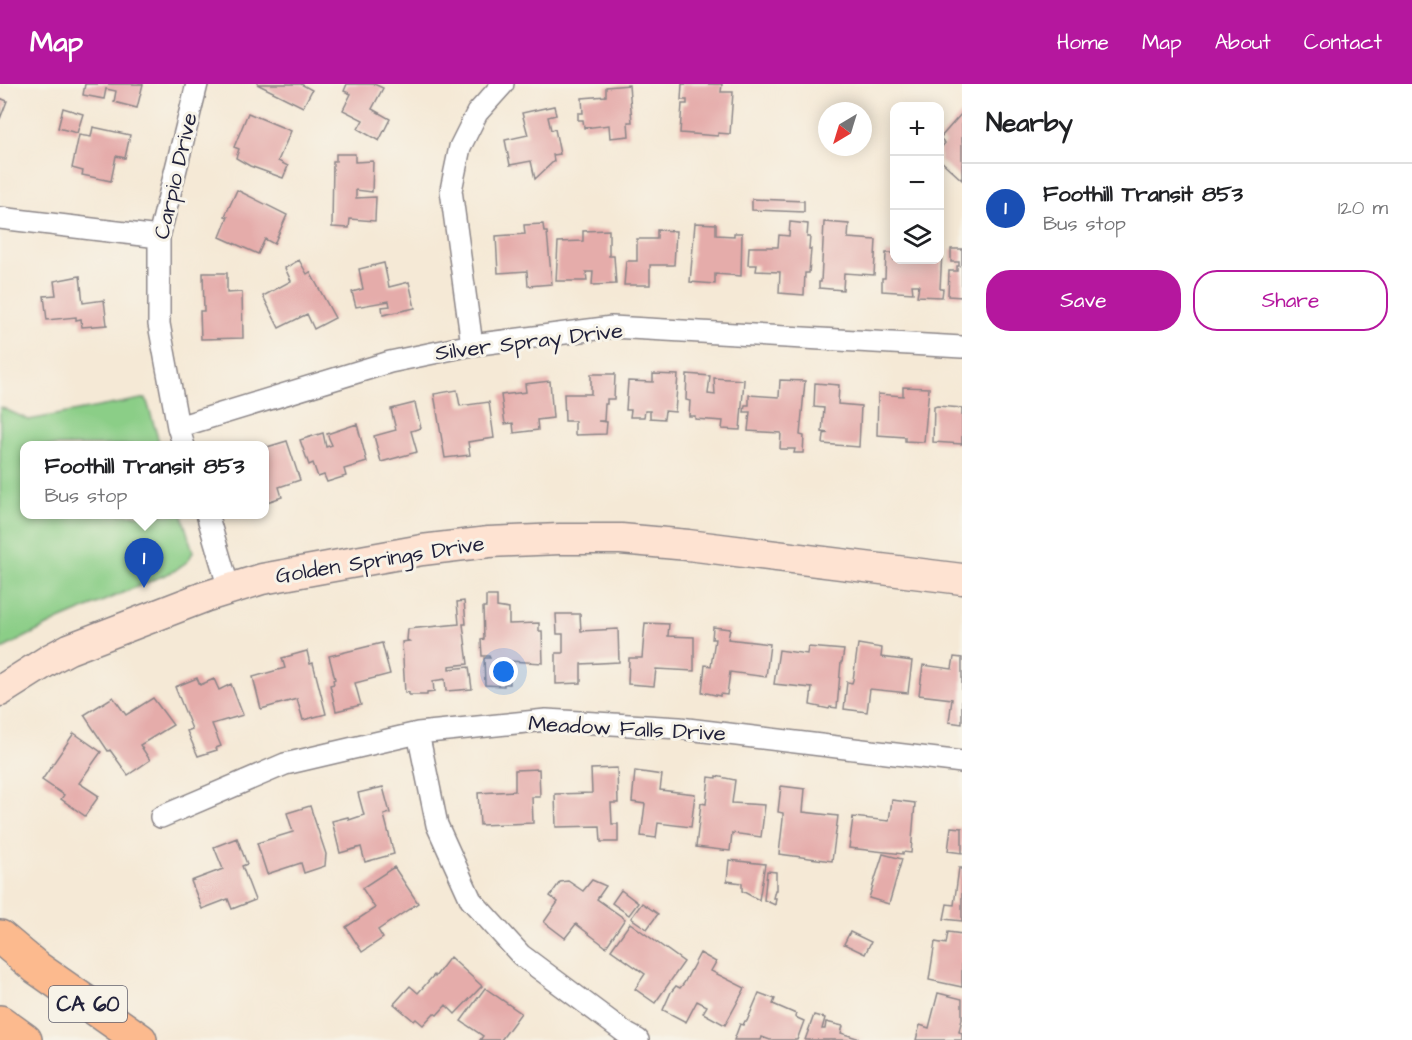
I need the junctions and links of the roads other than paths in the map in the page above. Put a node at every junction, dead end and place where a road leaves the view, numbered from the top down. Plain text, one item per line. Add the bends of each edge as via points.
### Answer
1 (197, 84) edge
2 (502, 84) edge
3 (0, 218) edge
4 (159, 237) junction
5 (472, 345) junction
6 (962, 347) edge
7 (181, 436) edge
8 (208, 519) edge
9 (962, 579) edge
10 (229, 589) junction
11 (0, 691) edge
12 (418, 733) junction
13 (962, 762) edge
14 (161, 817) dead end
15 (0, 937) edge
16 (0, 960) edge
17 (37, 968) junction
18 (0, 1022) edge
19 (25, 1040) edge
20 (140, 1040) edge
21 (638, 1040) edge

1 - 4 street, Carpio Drive
2 - 5 street via 477,112 460,147 451,190
3 - 4 street
4 - 7 street, Carpio Drive via 159,324
5 - 6 street, Silver Spray Drive via 612,327
5 - 7 street, Silver Spray Drive via 390,362
8 - 10 street
9 - 10 main road, Golden Springs Drive via 688,545 560,539 422,549 262,579
10 - 11 main road, Golden Springs Drive via 69,649
12 - 13 street, Meadow Falls Drive via 546,720 679,728
12 - 14 street, Meadow Falls Drive via 285,764
12 - 21 street via 437,825 471,900 521,955
15 - 17 highway, CA 60
16 - 17 highway
17 - 20 highway, CA 60
18 - 19 highway, CA 60

